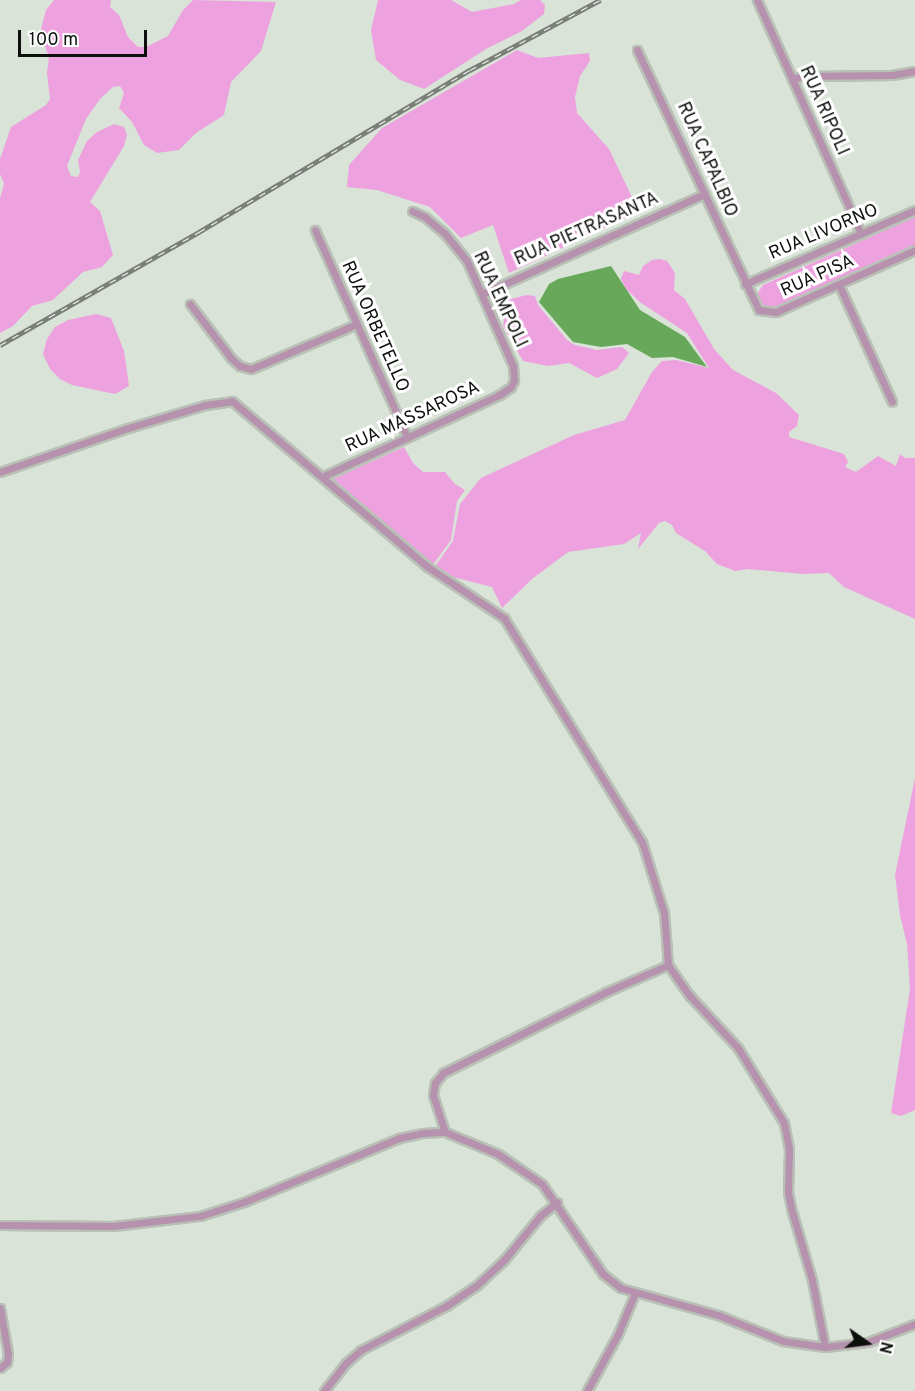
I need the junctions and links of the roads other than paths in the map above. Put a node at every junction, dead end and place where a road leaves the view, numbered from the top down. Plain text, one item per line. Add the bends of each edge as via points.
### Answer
1 (757, 0) edge
2 (637, 50) dead end
3 (915, 71) edge
4 (792, 79) junction
5 (705, 194) junction
6 (915, 210) edge
7 (412, 212) dead end
8 (315, 230) dead end
9 (861, 234) junction
10 (915, 250) edge
11 (745, 284) junction
12 (839, 285) junction
13 (482, 294) junction
14 (190, 304) dead end
15 (357, 324) junction
16 (511, 387) joint
17 (892, 402) dead end
18 (407, 437) junction
19 (0, 472) edge
20 (326, 475) dead end
21 (668, 965) junction
22 (445, 1132) junction
23 (557, 1202) junction
24 (0, 1225) edge
25 (635, 1293) junction
26 (0, 1308) edge
27 (915, 1324) edge
28 (825, 1347) junction
29 (0, 1368) edge
30 (324, 1391) edge
31 (587, 1391) edge

1 - 4 street, RUA RIPOLI
2 - 5 street, RUA CAPALBIO
3 - 4 street
4 - 9 street, RUA RIPOLI
5 - 11 street, RUA CAPALBIO
5 - 13 street, RUA PIETRASANTA
6 - 9 street, RUA LIVORNO
7 - 13 street, RUA EMPOLI via 425,217 459,249
8 - 15 street, RUA ORBETELLO
9 - 11 street, RUA LIVORNO
10 - 12 street, RUA PISA
11 - 12 street, RUA PISA via 754,304 766,313
12 - 17 street
13 - 16 street, RUA EMPOLI via 513,366
14 - 15 street via 231,358 251,369
15 - 18 street, RUA ORBETELLO
16 - 18 street, RUA MASSAROSA
18 - 20 street, RUA MASSAROSA
19 - 21 street via 205,405 225,401 237,404 428,567 504,618 642,842 664,913
21 - 22 street via 443,1073 435,1083 433,1095
21 - 28 street via 690,996 738,1048 783,1123 789,1149 790,1209 812,1280
22 - 23 street via 469,1140 525,1170
22 - 24 street via 399,1137 201,1216 113,1226
23 - 25 street via 603,1274 612,1283
23 - 30 street via 476,1286 361,1350
25 - 28 street via 718,1315 783,1341
25 - 31 street
26 - 29 street via 8,1354 7,1362
27 - 28 street via 868,1342

